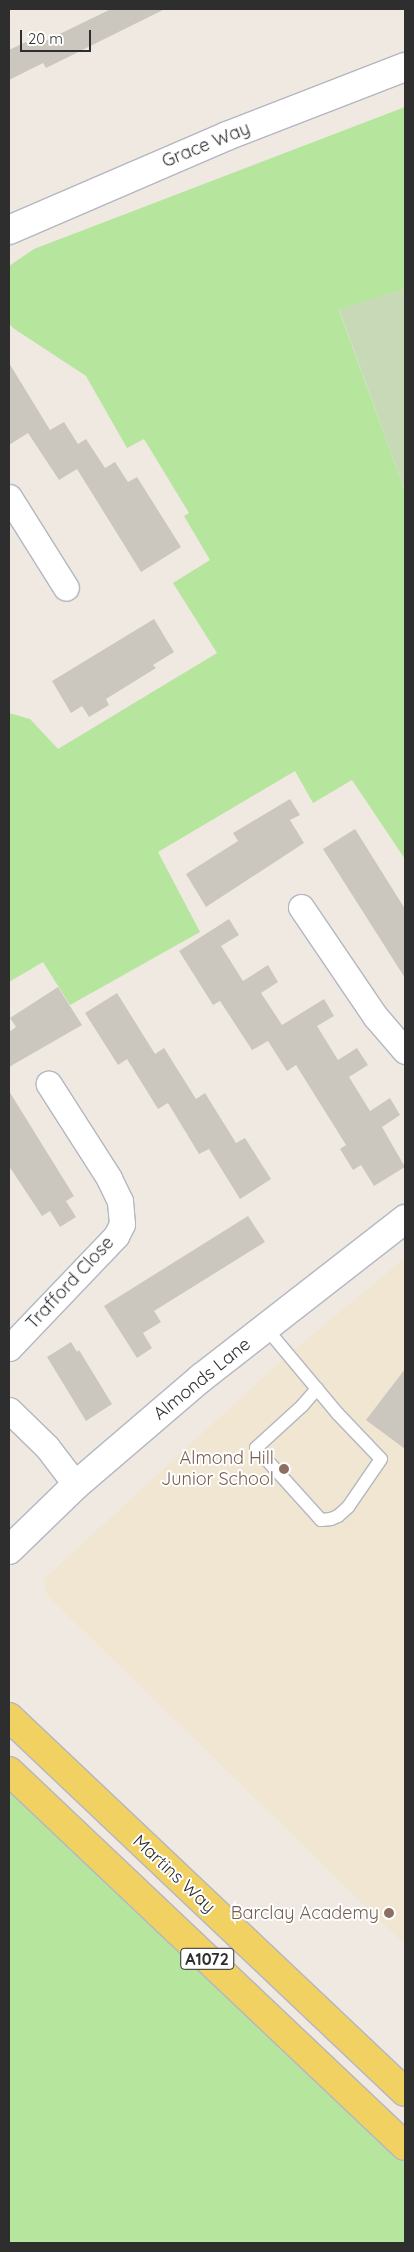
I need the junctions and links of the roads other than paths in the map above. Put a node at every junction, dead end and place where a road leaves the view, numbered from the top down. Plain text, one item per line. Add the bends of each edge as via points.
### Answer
1 (405, 67) edge
2 (9, 230) edge
3 (9, 497) edge
4 (66, 588) dead end
5 (301, 907) dead end
6 (405, 1051) edge
7 (49, 1084) dead end
8 (405, 1219) edge
9 (266, 1328) junction
10 (9, 1348) edge
11 (316, 1389) junction
12 (9, 1410) edge
13 (76, 1485) junction
14 (9, 1550) edge
15 (9, 1717) edge
16 (9, 1771) edge
17 (405, 2092) edge
18 (405, 2146) edge

1 - 2 street, Grace Way via 226,136
3 - 4 street
5 - 6 street via 375,1016
7 - 10 street, Trafford Close via 109,1178 120,1201 122,1224 116,1236
8 - 9 street, Almonds Lane
9 - 11 lane
9 - 13 street, Almonds Lane
11 - 11 lane via 381,1459 348,1507 338,1516 321,1520 256,1448
12 - 13 street via 47,1447
13 - 14 street, Almonds Lane
15 - 17 main road, Martins Way / A1072
16 - 18 main road, A1072

